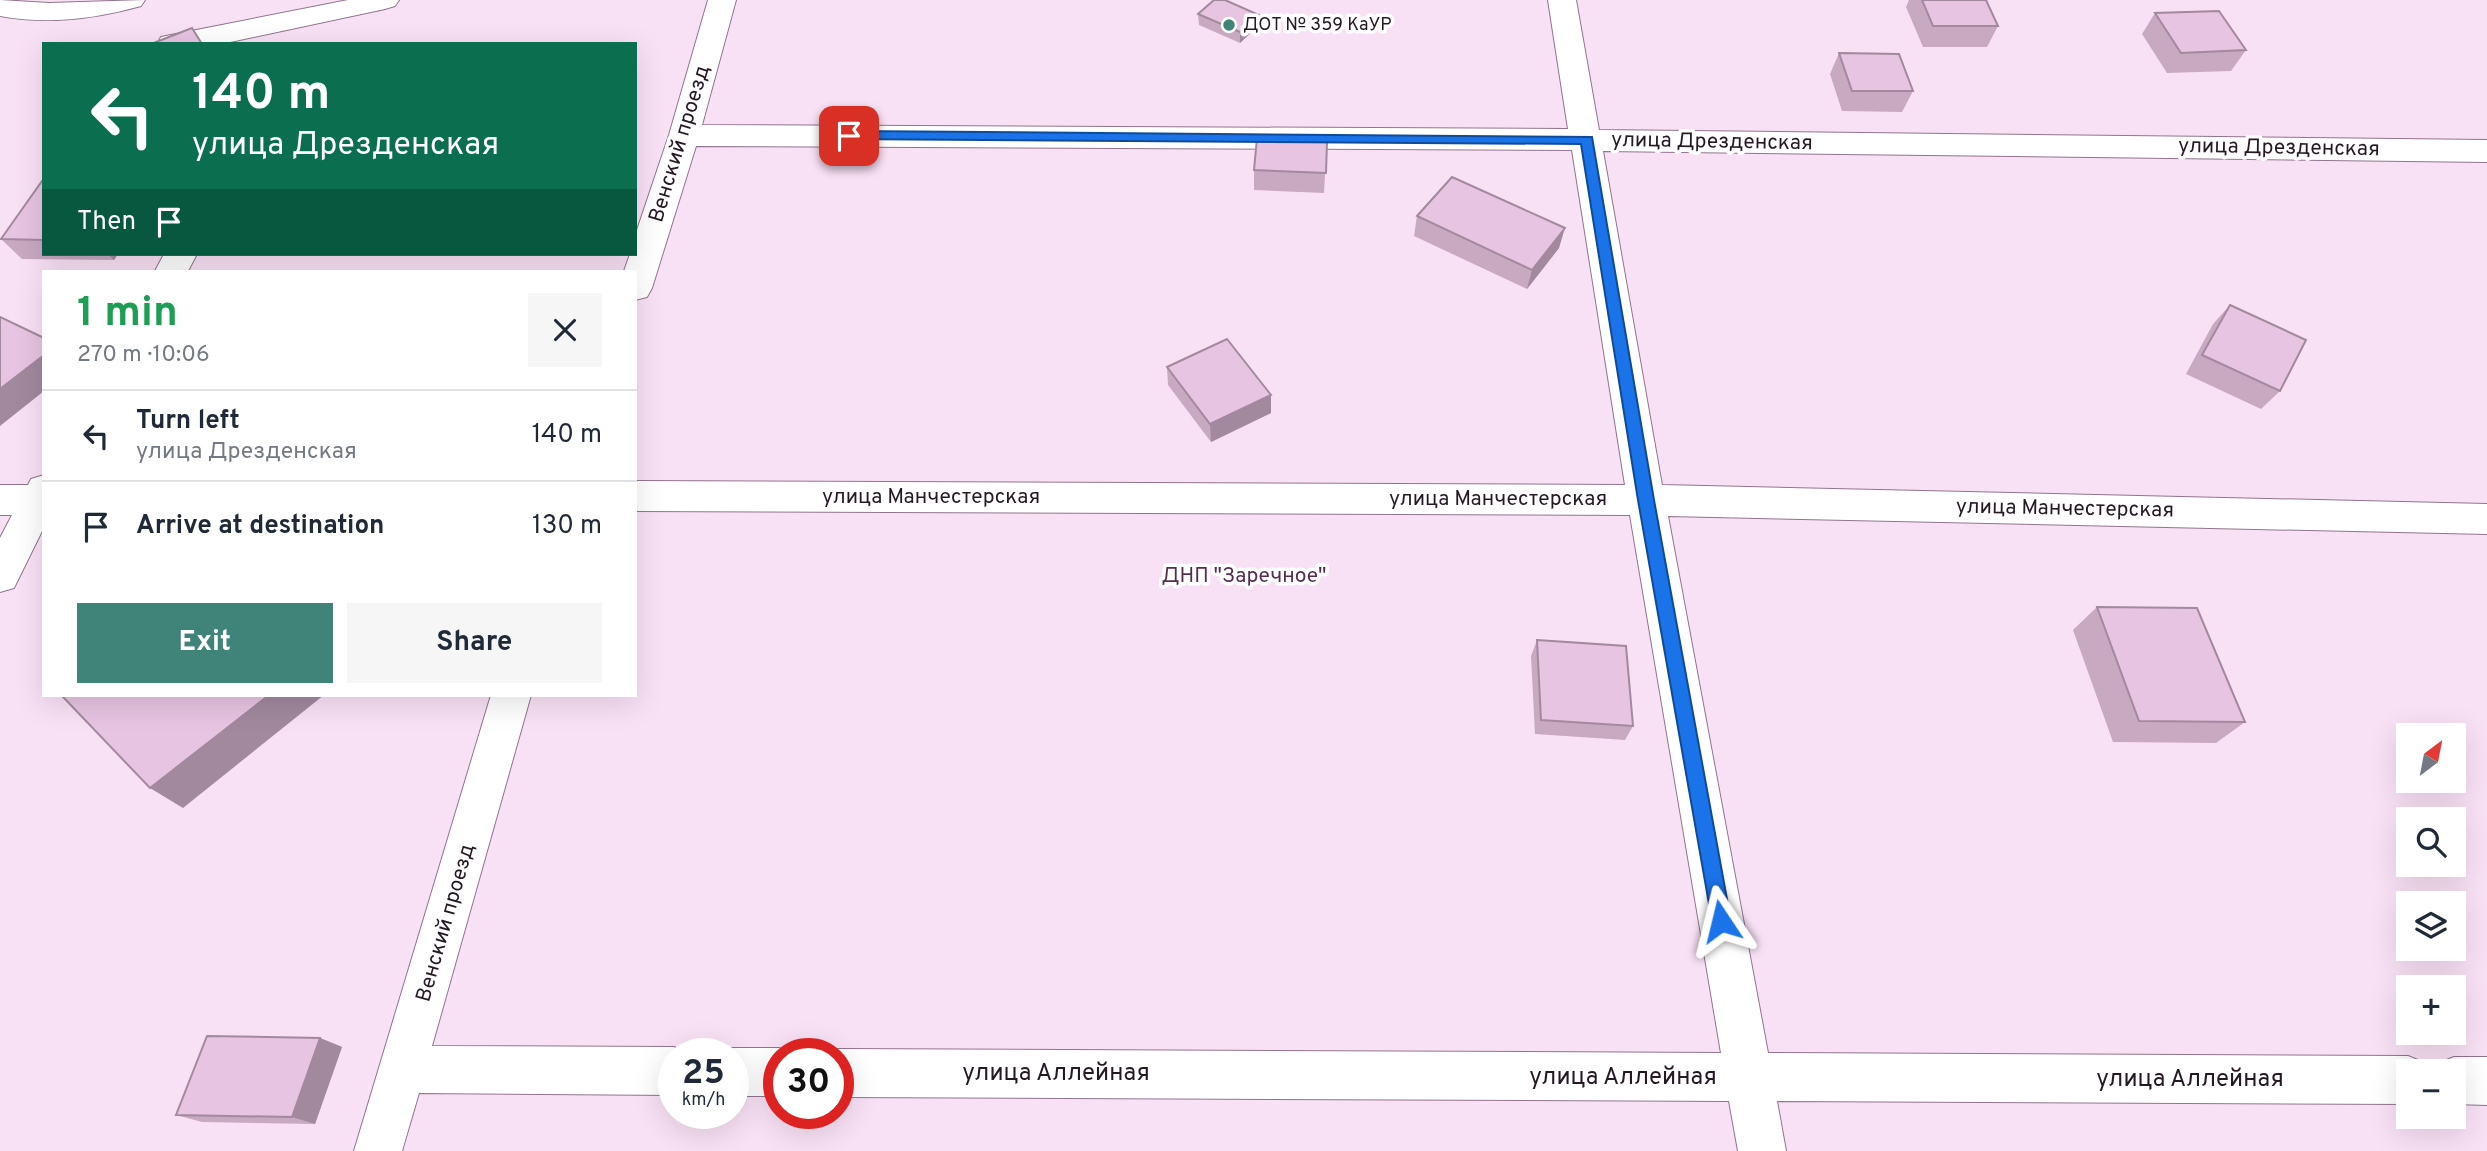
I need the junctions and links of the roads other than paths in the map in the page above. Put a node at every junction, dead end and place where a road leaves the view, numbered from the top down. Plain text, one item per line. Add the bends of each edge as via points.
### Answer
1 (131, 0) edge
2 (384, 0) edge
3 (722, 0) edge
4 (1562, 0) edge
5 (0, 8) edge
6 (319, 16) junction
7 (182, 42) edge
8 (303, 42) edge
9 (684, 135) junction
10 (1587, 140) junction
11 (2487, 151) edge
12 (637, 282) edge
13 (637, 496) edge
14 (42, 497) edge
15 (0, 500) edge
16 (1646, 500) junction
17 (2487, 519) edge
18 (0, 576) edge
19 (510, 697) edge
20 (403, 1069) junction
21 (658, 1071) edge
22 (854, 1073) edge
23 (1750, 1079) junction
24 (2396, 1080) edge
25 (2466, 1080) edge
26 (2487, 1081) edge
27 (378, 1151) edge
28 (1762, 1151) edge

1 - 5 street via 69,11
2 - 6 street
3 - 9 street, Венский проезд
4 - 10 street
6 - 7 street
6 - 8 street
9 - 10 street, улица Дрезденская
9 - 12 street, Венский проезд
10 - 11 street, улица Дрезденская
10 - 16 street
13 - 16 street, улица Манчестерская
14 - 15 street
14 - 18 street
16 - 17 street, улица Манчестерская
16 - 23 street
19 - 20 street, Венский проезд
20 - 21 street
20 - 27 street, Венский проезд
22 - 23 street, улица Аллейная
23 - 24 street, улица Аллейная
23 - 28 street
25 - 26 street

